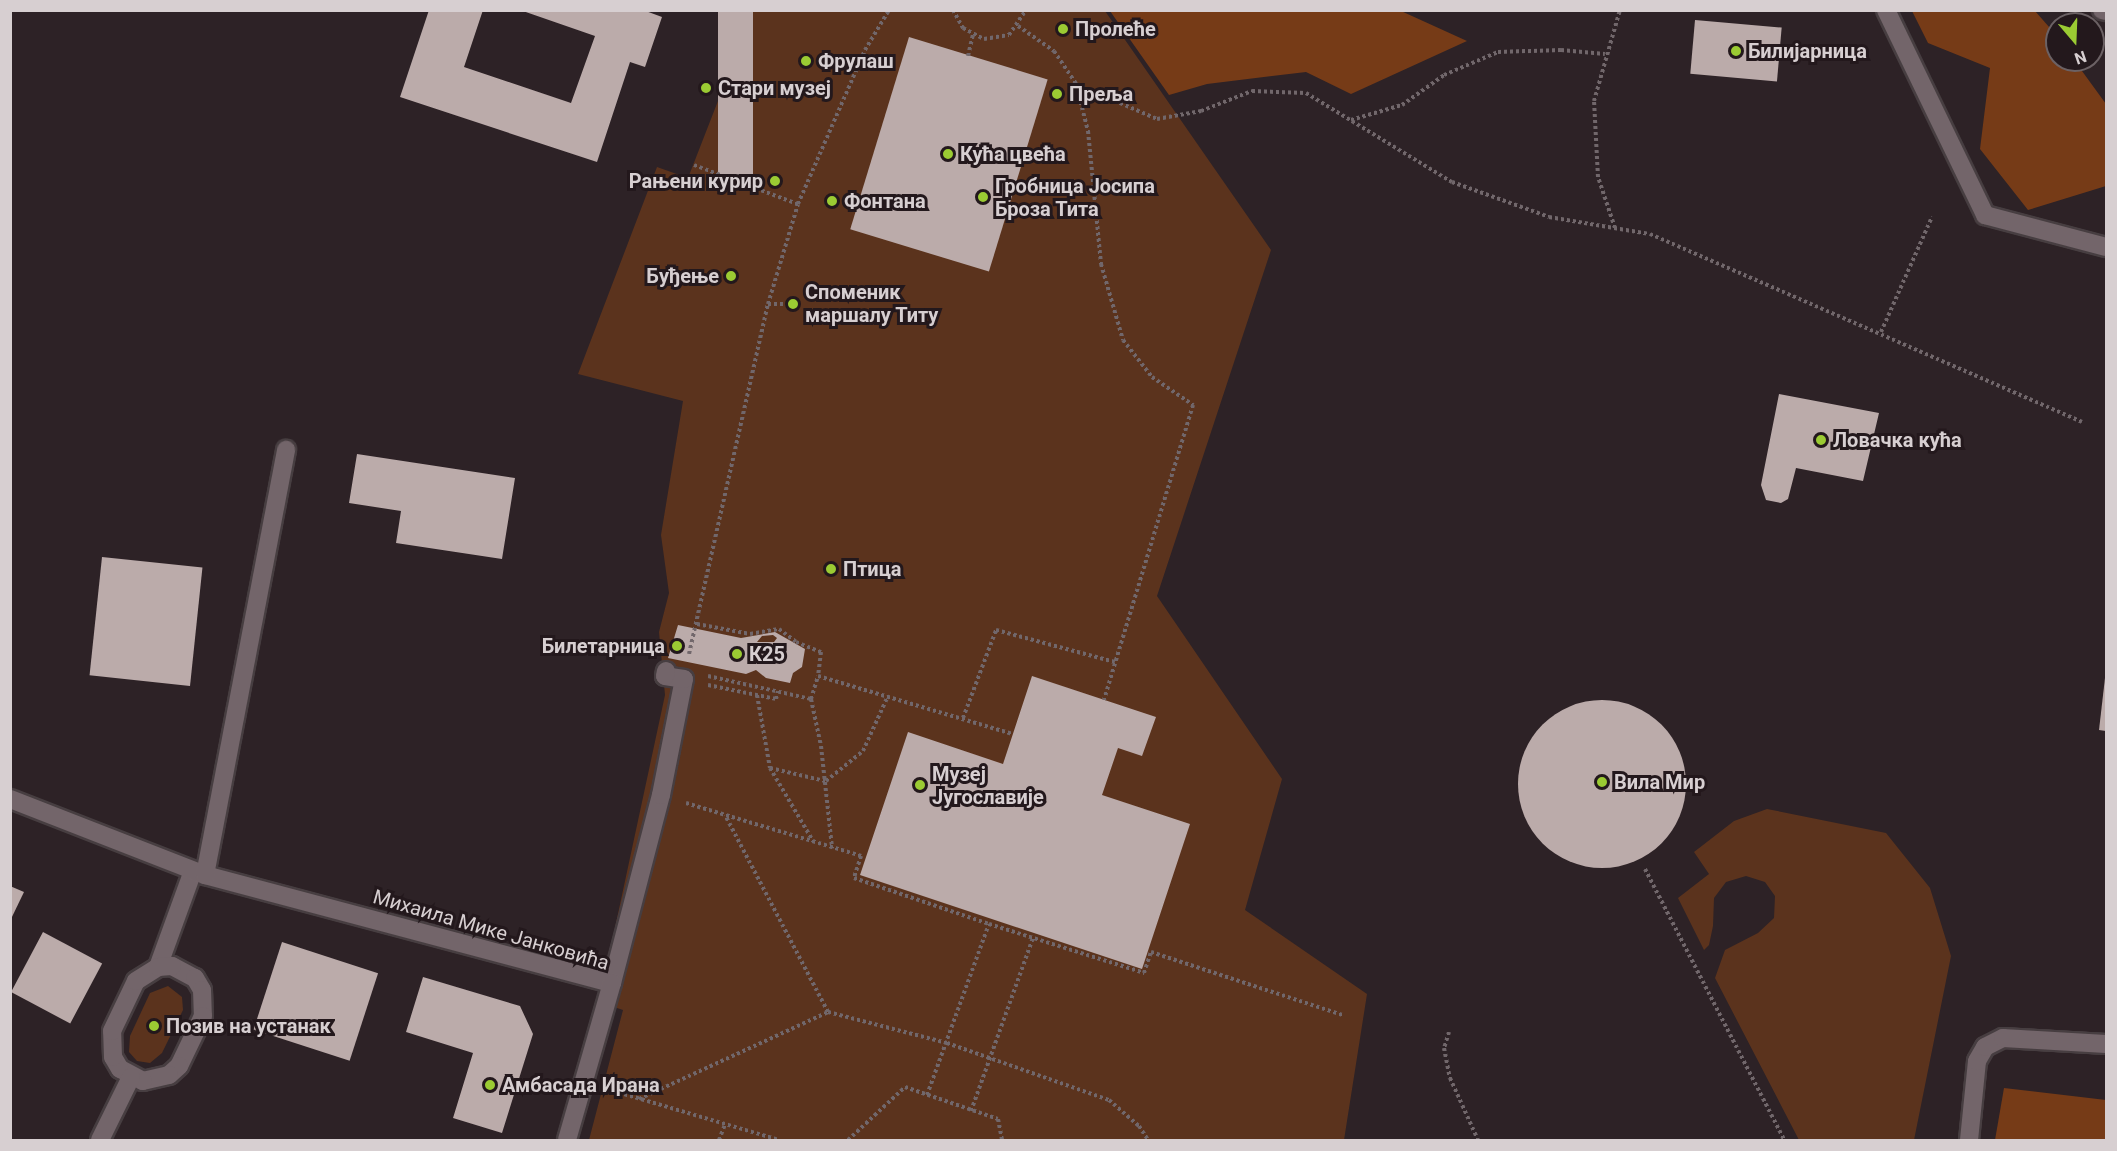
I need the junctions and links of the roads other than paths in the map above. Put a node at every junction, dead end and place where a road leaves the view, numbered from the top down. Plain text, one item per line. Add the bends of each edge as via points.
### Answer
1 (1886, 10) edge
2 (2102, 10) edge
3 (2106, 11) edge
4 (2106, 247) edge
5 (286, 450) dead end
6 (666, 670) dead end
7 (10, 799) edge
8 (199, 873) junction
9 (158, 967) junction
10 (612, 983) junction
11 (2106, 1044) edge
12 (131, 1077) junction
13 (100, 1140) edge
14 (567, 1140) edge
15 (1969, 1140) edge

1 - 4 street via 1985,215
2 - 3 street
5 - 8 street
6 - 10 street via 665,676 686,671 661,795
7 - 8 street, Михаила Мике Јанковића
8 - 9 street
8 - 10 street, Михаила Мике Јанковића
9 - 12 street via 136,981 112,1031 113,1057
9 - 12 street via 172,966 195,978 205,1003 203,1016 179,1066 169,1075 143,1081
10 - 14 street, Михаила Мике Јанковића
11 - 15 street via 2003,1038 1984,1047 1977,1061
12 - 13 street

